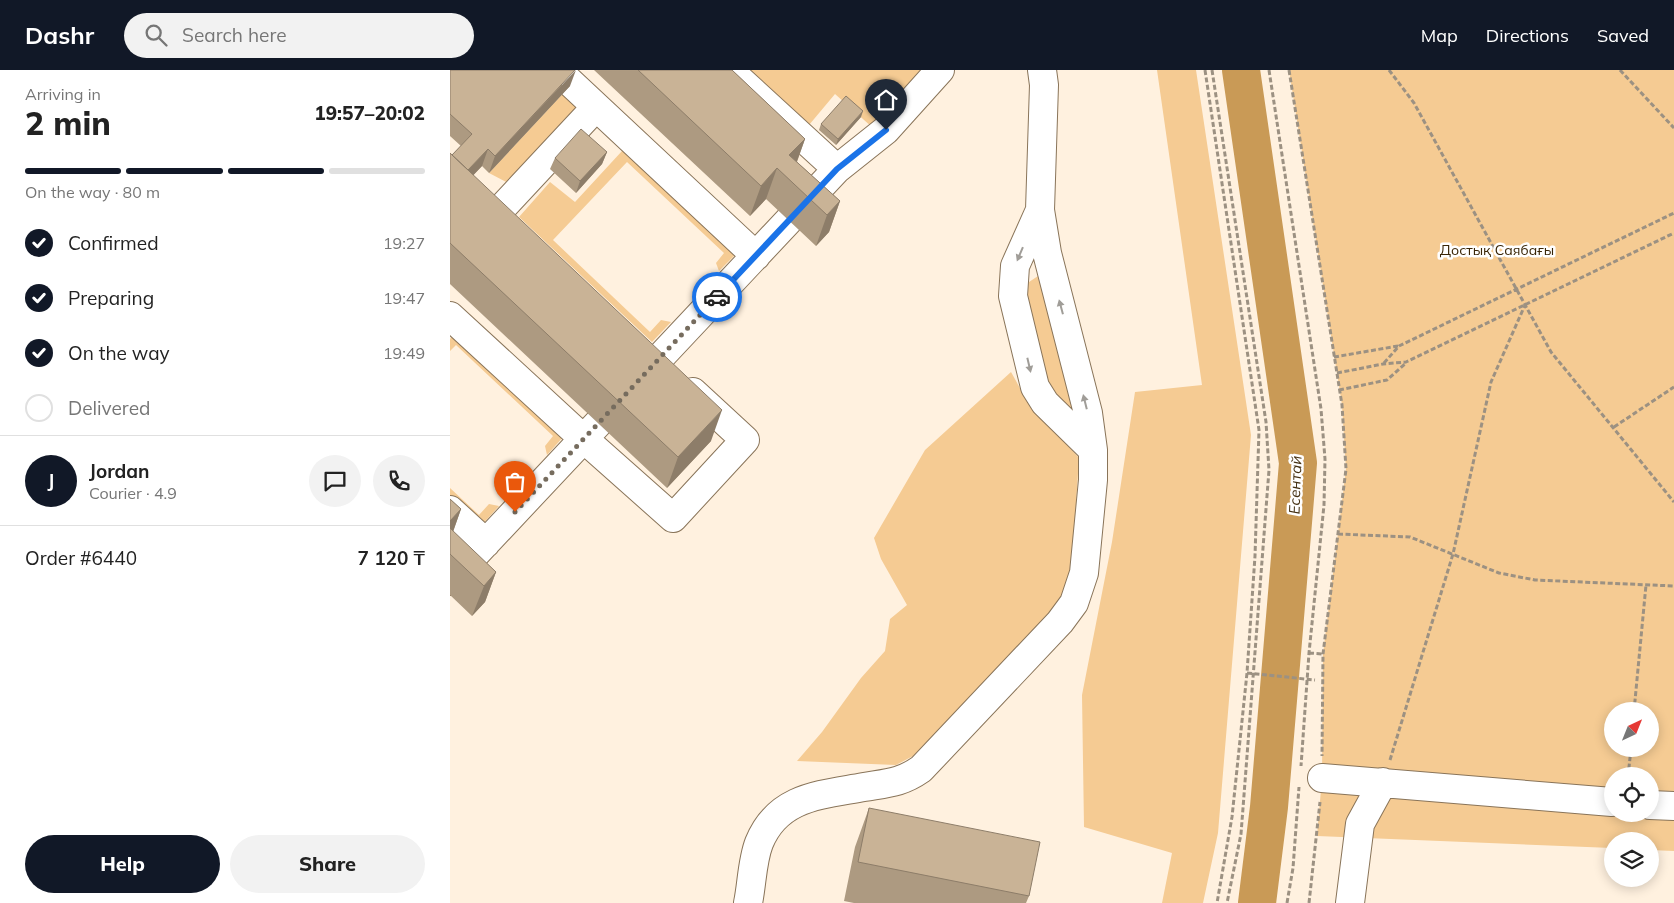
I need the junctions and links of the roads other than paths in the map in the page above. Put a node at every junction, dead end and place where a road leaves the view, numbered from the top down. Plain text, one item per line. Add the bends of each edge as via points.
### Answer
1 (557, 70) edge
2 (729, 70) edge
3 (940, 70) edge
4 (1042, 70) edge
5 (596, 106) junction
6 (837, 169) junction
7 (479, 193) edge
8 (1040, 210) junction
9 (498, 211) junction
10 (518, 229) edge
11 (756, 256) junction
12 (450, 316) edge
13 (650, 352) junction
14 (584, 439) junction
15 (1093, 450) junction
16 (450, 510) edge
17 (486, 544) junction
18 (450, 581) edge
19 (1308, 775) road end
20 (1383, 782) junction
21 (1604, 801) edge
22 (1659, 805) edge
23 (1674, 806) edge
24 (748, 903) edge
25 (1350, 903) edge

1 - 5 street
2 - 6 street
3 - 6 street via 886,130
4 - 8 street
5 - 9 street
5 - 11 street
6 - 11 street
7 - 9 street
15 -> 8 street via 1088,413 1047,253
8 -> 15 street via 1015,266 1013,296 1035,387 1045,403
9 - 10 street
11 - 13 street
12 - 14 street
13 - 14 street
13 - 14 street via 745,440 674,518
14 - 17 street
15 - 24 street via 1084,573 1074,603 1060,622 921,768 904,780 811,797 781,810 759,844
16 - 17 street
17 - 18 street
19 - 20 street
20 - 21 street
20 - 25 street via 1360,824
22 - 23 street

